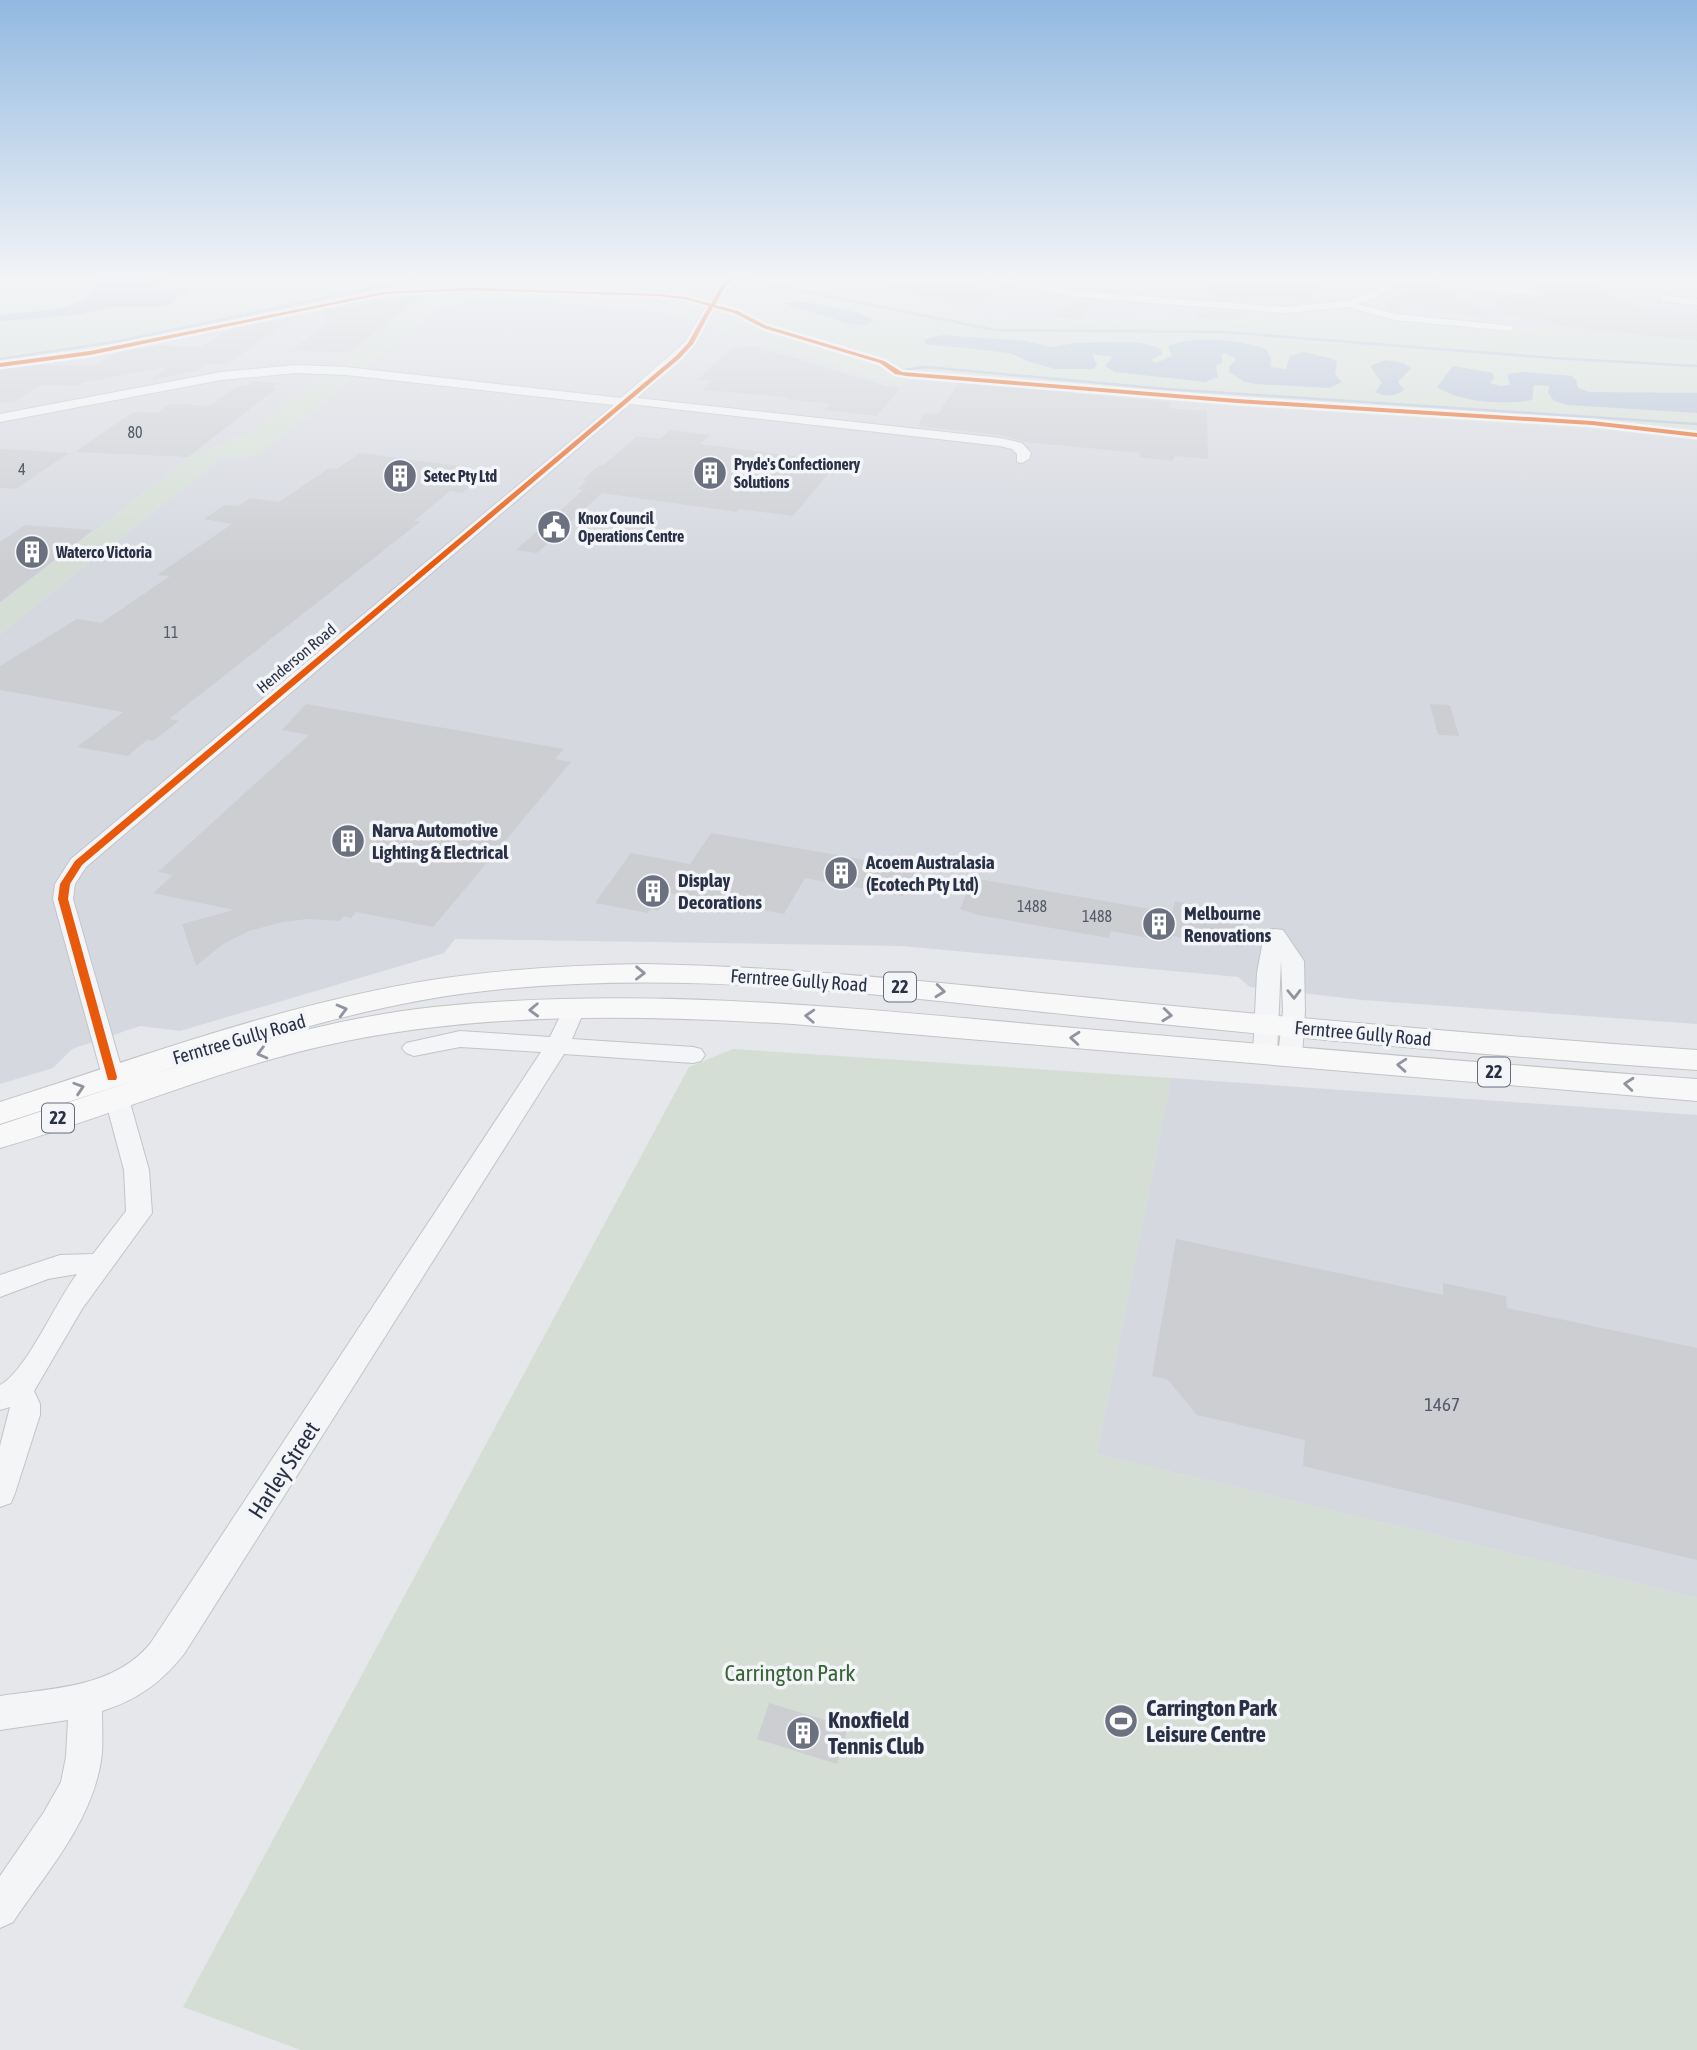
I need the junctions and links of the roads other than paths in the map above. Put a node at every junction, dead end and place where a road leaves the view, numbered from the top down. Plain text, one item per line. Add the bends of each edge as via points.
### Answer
1 (235, 375) edge
2 (380, 375) edge
3 (655, 375) edge
4 (625, 401) junction
5 (0, 418) edge
6 (1021, 459) dead end
7 (587, 974) junction
8 (574, 1009) junction
9 (1279, 1025) junction
10 (558, 1045) junction
11 (414, 1048) dead end
12 (693, 1055) dead end
13 (1277, 1056) junction
14 (1697, 1060) edge
15 (114, 1088) junction
16 (1697, 1090) edge
17 (0, 1113) edge
18 (0, 1137) edge
19 (98, 1265) junction
20 (0, 1286) edge
21 (9, 1393) edge
22 (0, 1493) edge
23 (85, 1700) junction
24 (0, 1713) edge
25 (0, 1909) edge

1 - 5 street
2 - 4 street
3 - 4 street, Henderson Road
4 - 6 street via 1000,442 1019,448 1024,453
4 - 15 street, Henderson Road via 78,863 65,884 63,899
7 - 8 main road
7 -> 9 main road, Ferntree Gully Road / 22 via 721,975 897,987
15 -> 7 main road, Ferntree Gully Road / 22 via 353,1007 455,986
8 - 10 street, Harley Street
13 -> 8 main road, Ferntree Gully Road / 22 via 818,1016
8 -> 15 main road, Ferntree Gully Road / 22 via 501,1011 377,1026
9 - 13 street
9 -> 14 main road, Ferntree Gully Road / 22
10 - 11 street via 460,1040
10 - 12 street
10 - 23 street, Harley Street via 172,1643 145,1674
16 -> 13 main road, Ferntree Gully Road / 22
17 -> 15 main road, Ferntree Gully Road / 22
15 - 18 main road, Ferntree Gully Road / 22
15 - 19 street, Henderson Road via 141,1204 135,1220
19 - 20 street via 62,1264
19 - 21 street, Henderson Road via 30,1376
21 - 22 street via 25,1404 25,1415
23 - 24 street, Harley Street
23 - 25 street via 79,1783

